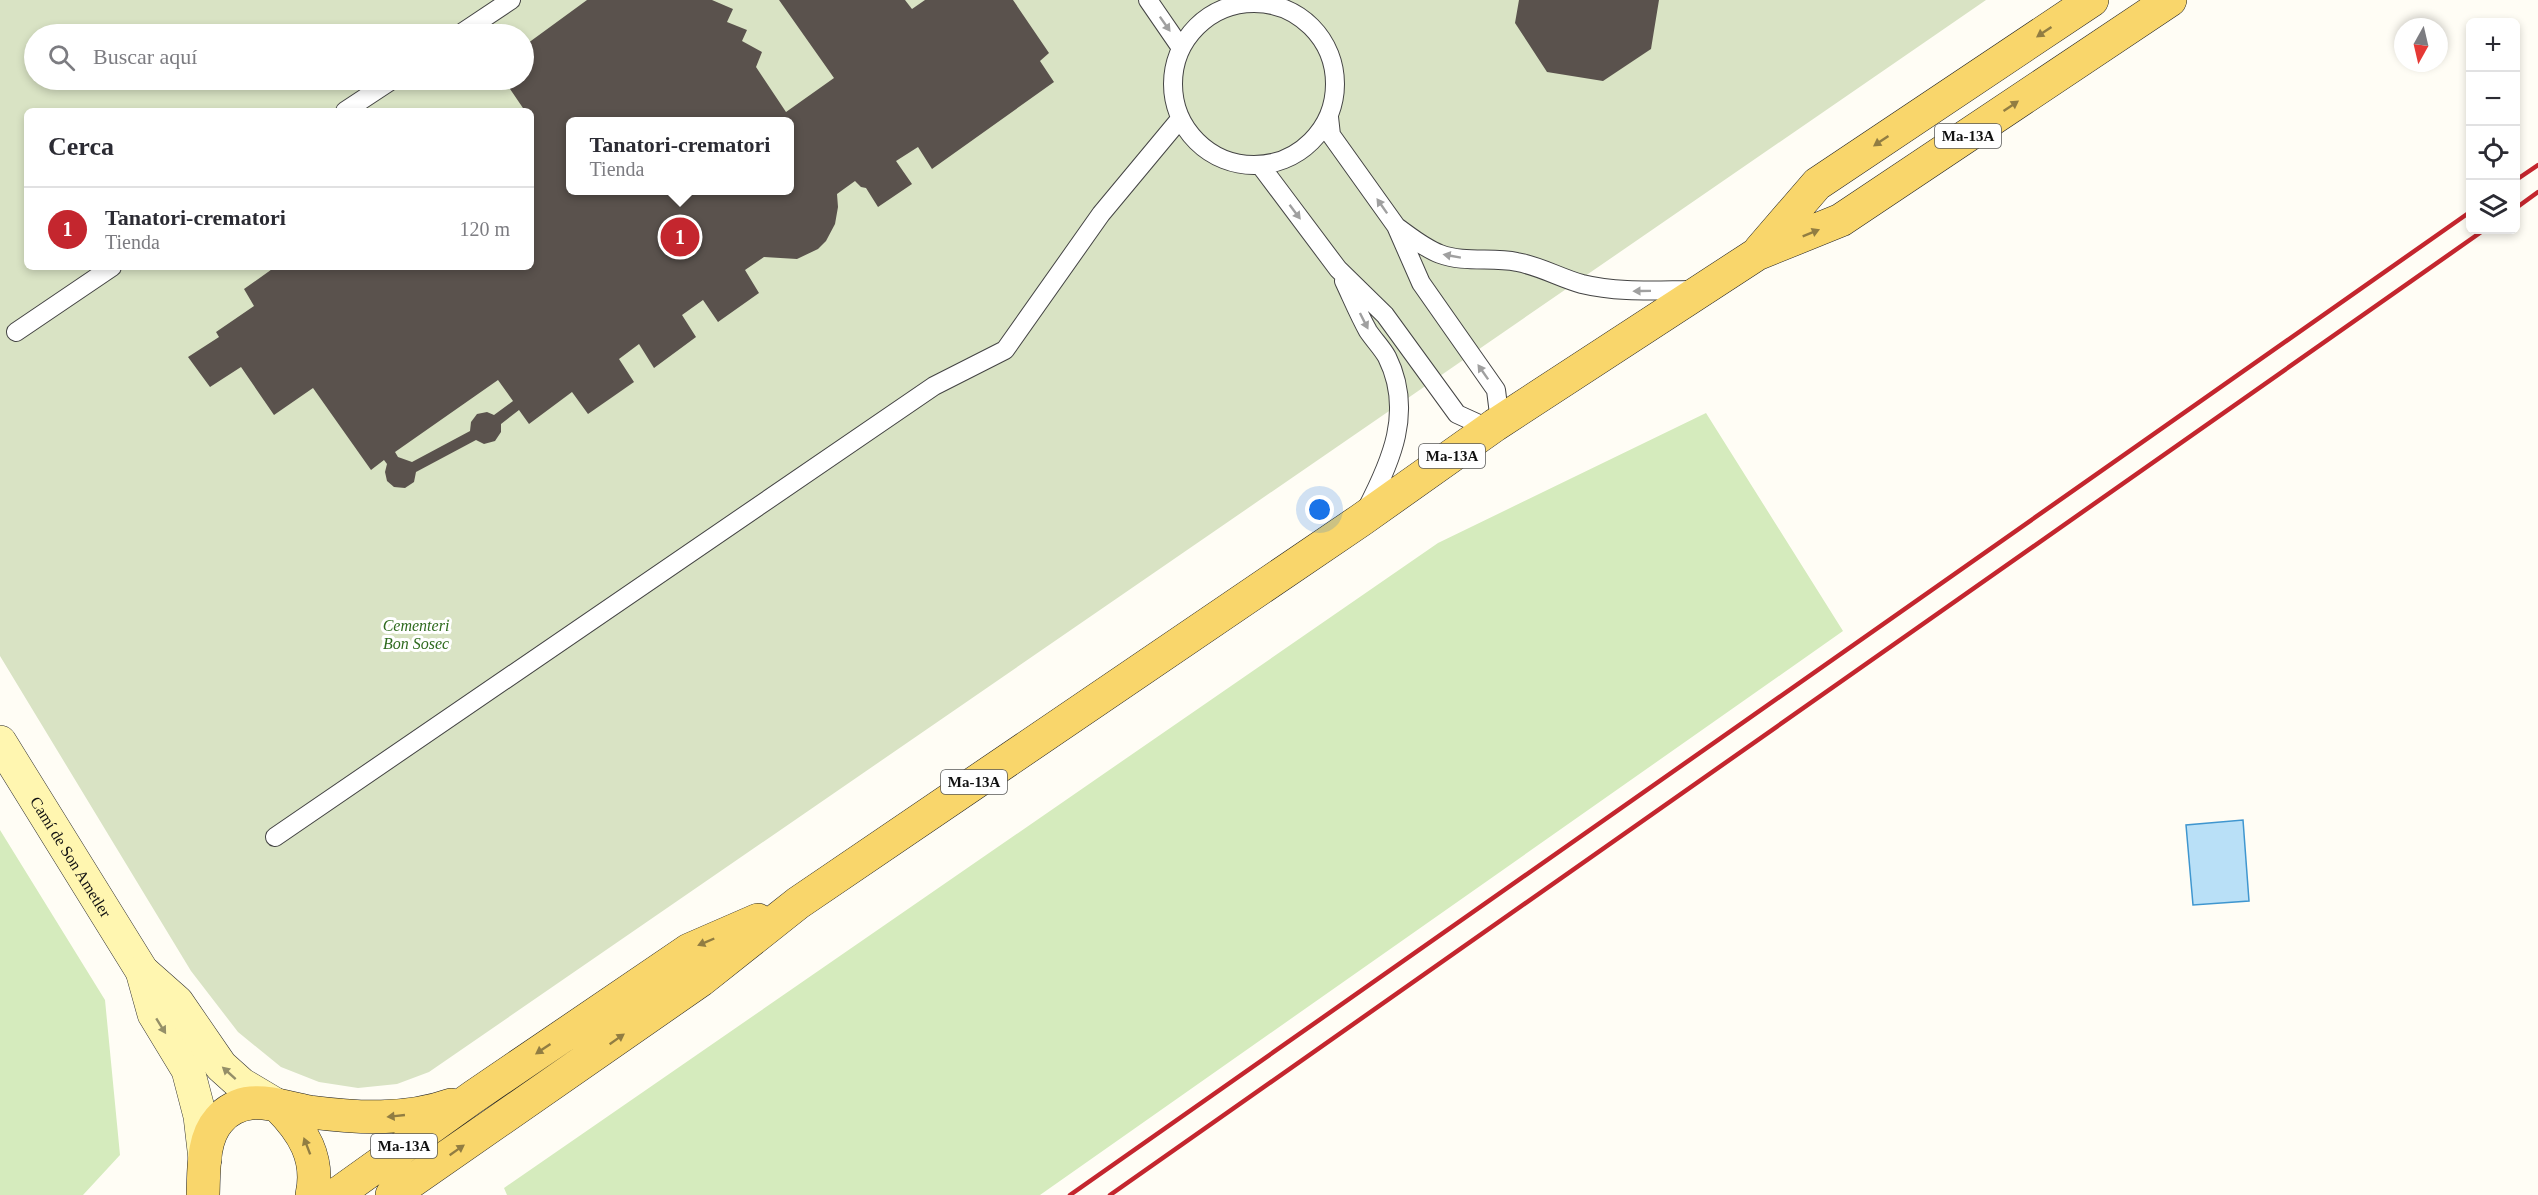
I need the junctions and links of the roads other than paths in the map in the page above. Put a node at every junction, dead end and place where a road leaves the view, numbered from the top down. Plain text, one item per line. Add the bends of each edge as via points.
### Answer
1 (511, 0) edge
2 (1148, 0) edge
3 (2092, 0) edge
4 (2170, 0) edge
5 (1235, 2) edge
6 (475, 24) edge
7 (1181, 48) junction
8 (378, 90) edge
9 (350, 108) edge
10 (1329, 117) junction
11 (1180, 119) junction
12 (1260, 165) junction
13 (1396, 226) junction
14 (1757, 254) junction
15 (1338, 269) junction
16 (108, 270) edge
17 (1701, 290) junction
18 (16, 332) dead end
19 (1495, 425) junction
20 (1360, 520) junction
21 (0, 742) edge
22 (275, 837) dead end
23 (798, 903) junction
24 (142, 971) junction
25 (472, 1097) junction
26 (278, 1106) junction
27 (205, 1159) junction
28 (203, 1195) edge
29 (217, 1195) edge
30 (312, 1195) edge
31 (336, 1195) edge
32 (392, 1195) edge

1 - 6 lane
2 -> 7 lane
3 -> 14 main road, Ma-13A via 1817,184
14 -> 4 main road, Ma-13A via 1841,220
5 - 7 lane via 1195,28
5 - 10 lane via 1287,9 1309,23 1325,43 1334,67 1335,92
7 - 11 lane via 1174,71
8 - 9 lane
10 - 12 lane via 1301,150 1282,161
13 -> 10 lane via 1332,135
11 - 12 lane via 1194,139 1213,154 1236,163
11 - 22 lane via 1101,214 1005,350 934,386
12 -> 15 lane
17 -> 13 lane via 1626,291 1581,283 1515,261 1458,258 1421,245
19 -> 13 lane via 1499,414 1496,390 1421,283
14 - 17 main road, Ma-13A
15 - 19 lane via 1385,315 1457,414 1479,424
15 -> 20 lane via 1387,357 1398,400 1395,446
16 - 18 lane
17 - 19 main road, Ma-13A
19 - 20 main road, Ma-13A
20 - 23 main road, Ma-13A
21 - 24 street, Camí de Son Ametler
23 -> 25 main road via 689,950
32 -> 23 main road, Ma-13A via 701,980
26 -> 24 street via 241,1084 221,1066 177,1002
24 -> 27 street via 154,1014 188,1070 200,1116
25 -> 26 main road via 439,1109 391,1117 338,1115
25 - 31 main road, Ma-13A
26 - 27 main road via 251,1103 228,1112 212,1131
30 -> 26 main road via 309,1147
27 - 28 main road
27 - 29 main road

